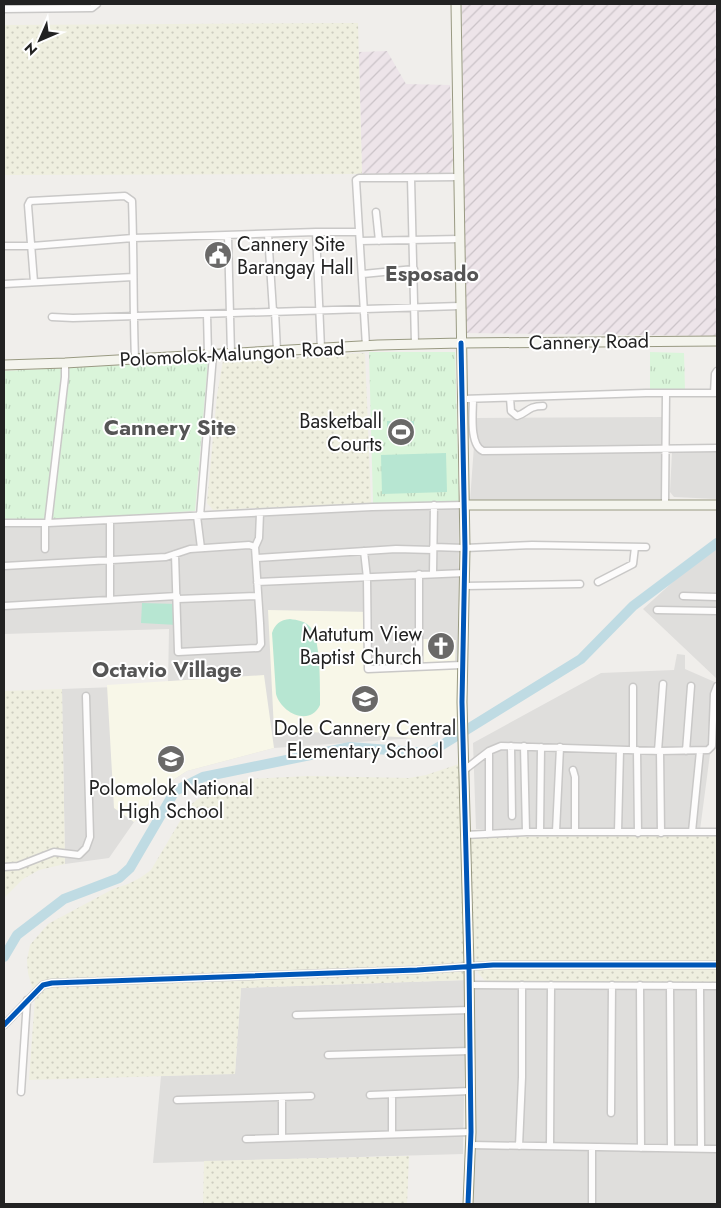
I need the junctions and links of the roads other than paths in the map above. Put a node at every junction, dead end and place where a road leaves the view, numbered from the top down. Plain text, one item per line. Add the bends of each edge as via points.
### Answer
1 (97, 4) edge
2 (456, 4) edge
3 (6, 7) edge
4 (38, 7) edge
5 (65, 7) edge
6 (459, 177) junction
7 (412, 178) junction
8 (376, 212) dead end
9 (316, 232) junction
10 (360, 232) junction
11 (268, 234) junction
12 (228, 236) junction
13 (134, 238) junction
14 (460, 239) junction
15 (379, 240) junction
16 (413, 240) junction
17 (360, 242) junction
18 (4, 246) edge
19 (32, 246) junction
20 (414, 269) junction
21 (362, 274) junction
22 (133, 278) junction
23 (34, 282) junction
24 (4, 284) edge
25 (460, 306) junction
26 (415, 307) junction
27 (319, 309) junction
28 (365, 309) junction
29 (274, 311) junction
30 (230, 313) junction
31 (207, 314) junction
32 (133, 316) junction
33 (52, 317) dead end
34 (717, 342) edge
35 (461, 343) junction
36 (415, 344) junction
37 (366, 346) junction
38 (321, 349) junction
39 (278, 351) junction
40 (231, 354) junction
41 (210, 355) junction
42 (135, 359) junction
43 (65, 363) junction
44 (4, 365) edge
45 (717, 371) edge
46 (666, 393) junction
47 (716, 393) edge
48 (510, 398) junction
49 (462, 399) junction
50 (473, 399) junction
51 (543, 406) dead end
52 (666, 448) junction
53 (717, 448) edge
54 (665, 504) junction
55 (434, 505) junction
56 (464, 505) junction
57 (717, 505) edge
58 (260, 513) junction
59 (199, 516) junction
60 (110, 520) junction
61 (4, 523) edge
62 (47, 523) junction
63 (255, 547) junction
64 (634, 547) junction
65 (646, 547) dead end
66 (201, 548) junction
67 (433, 548) junction
68 (465, 548) junction
69 (45, 549) dead end
70 (364, 551) junction
71 (175, 554) junction
72 (257, 558) junction
73 (110, 560) junction
74 (4, 566) edge
75 (433, 573) junction
76 (465, 573) junction
77 (419, 574) junction
78 (367, 578) junction
79 (257, 582) junction
80 (598, 582) dead end
81 (580, 584) dead end
82 (465, 586) junction
83 (258, 596) junction
84 (683, 596) dead end
85 (178, 597) junction
86 (717, 597) edge
87 (110, 599) junction
88 (4, 606) edge
89 (657, 610) dead end
90 (717, 611) edge
91 (461, 665) junction
92 (419, 666) junction
93 (663, 684) dead end
94 (691, 686) dead end
95 (717, 686) edge
96 (632, 687) dead end
97 (86, 696) dead end
98 (511, 746) junction
99 (524, 746) junction
100 (541, 747) junction
101 (560, 748) junction
102 (620, 750) junction
103 (635, 750) junction
104 (488, 751) junction
105 (659, 751) junction
106 (686, 751) junction
107 (700, 751) junction
108 (573, 770) dead end
109 (464, 771) junction
110 (512, 816) dead end
111 (526, 832) junction
112 (540, 832) junction
113 (556, 832) junction
114 (575, 832) junction
115 (618, 832) junction
116 (692, 832) junction
117 (717, 832) edge
118 (489, 833) junction
119 (638, 833) junction
120 (661, 833) junction
121 (465, 835) junction
122 (4, 867) edge
123 (717, 965) edge
124 (469, 966) junction
125 (469, 985) junction
126 (522, 985) junction
127 (551, 985) junction
128 (612, 985) junction
129 (640, 985) junction
130 (670, 985) junction
131 (700, 986) junction
132 (717, 986) edge
133 (27, 1000) junction
134 (470, 1010) junction
135 (296, 1015) dead end
136 (4, 1025) edge
137 (470, 1051) junction
138 (328, 1055) dead end
139 (470, 1091) junction
140 (22, 1092) dead end
141 (370, 1095) dead end
142 (392, 1095) junction
143 (311, 1096) dead end
144 (282, 1098) junction
145 (178, 1100) dead end
146 (611, 1114) dead end
147 (471, 1132) junction
148 (392, 1133) junction
149 (282, 1138) junction
150 (246, 1139) dead end
151 (470, 1146) junction
152 (519, 1146) junction
153 (550, 1146) junction
154 (592, 1147) junction
155 (641, 1148) junction
156 (671, 1148) junction
157 (701, 1148) junction
158 (717, 1150) edge
159 (468, 1204) edge
160 (592, 1204) edge

1 - 5 street via 92,8
2 - 6 street
3 - 4 street
4 - 5 street
6 - 7 street
6 - 14 street
7 - 10 street via 357,179
7 - 16 street
8 - 15 street
9 - 10 street
9 - 11 street
9 - 27 street
10 - 17 street
11 - 12 street
11 - 29 street
12 - 13 street
12 - 30 street
13 - 19 street
13 - 19 street via 132,200 128,197 32,200 28,206
13 - 22 street
14 - 16 street
14 - 25 street
15 - 16 street
15 - 17 street
16 - 20 street
17 - 21 street
18 - 19 street
19 - 23 street
20 - 21 street
20 - 26 street
21 - 28 street
22 - 23 street
22 - 32 street
23 - 24 street
25 - 26 street
25 - 35 street
26 - 28 street
26 - 36 street
27 - 28 street
27 - 29 street
27 - 38 street
28 - 37 street
29 - 30 street
29 - 39 street
30 - 31 street
30 - 40 street
31 - 32 street
31 - 41 street
32 - 33 street
32 - 42 street
34 - 35 street, Cannery Road
35 - 36 street, Polomolok-Malungon Road
35 - 49 street
36 - 37 street, Polomolok-Malungon Road
37 - 38 street, Polomolok-Malungon Road
38 - 39 street, Polomolok-Malungon Road
39 - 40 street, Polomolok-Malungon Road
40 - 41 street, Polomolok-Malungon Road
41 - 42 street, Polomolok-Malungon Road
41 - 59 street
42 - 43 street, Polomolok-Malungon Road
43 - 44 street, Polomolok-Malungon Road
43 - 62 street
45 - 47 street
46 - 47 street
46 - 48 street
46 - 52 street
48 - 50 street
48 - 51 street via 511,411 517,416 532,407
49 - 50 street
49 - 56 street
50 - 52 street via 474,436 483,451
52 - 53 street
52 - 54 street
54 - 56 street
54 - 57 street
55 - 56 street
55 - 58 street
55 - 67 street
56 - 68 street
58 - 59 street
58 - 63 street via 259,538
59 - 60 street
59 - 66 street
60 - 62 street
60 - 73 street
61 - 62 street
62 - 69 street
63 - 66 street
63 - 72 street
64 - 65 street
64 - 68 street
64 - 80 street via 633,564
66 - 71 street
67 - 68 street
67 - 70 street
67 - 75 street
68 - 76 street
70 - 72 street
70 - 78 street
71 - 73 street
71 - 85 street
72 - 79 street
73 - 74 street
73 - 87 street
75 - 76 street
75 - 77 street
76 - 82 street
77 - 78 street
77 - 92 street
78 - 79 street
78 - 92 street via 368,669
79 - 83 street
81 - 82 street
82 - 91 street
83 - 85 street
83 - 85 street via 261,644 258,648 178,652
84 - 86 street
85 - 87 street
87 - 88 street
89 - 90 street
91 - 92 street
91 - 109 street
93 - 105 street
94 - 106 street
95 - 107 street via 712,746
96 - 103 street
97 - 122 street via 88,843 79,855 54,852 18,866
98 - 99 street
98 - 104 street
98 - 110 street
99 - 100 street
99 - 111 street
100 - 101 street
100 - 112 street
101 - 102 street
101 - 113 street
102 - 103 street
102 - 115 street
103 - 105 street
103 - 119 street
104 - 109 street
104 - 118 street
105 - 106 street
105 - 120 street
106 - 107 street
107 - 116 street
108 - 114 street via 576,777
109 - 121 street
111 - 112 street
111 - 118 street
112 - 113 street
113 - 114 street
114 - 115 street
115 - 119 street
116 - 117 street
116 - 120 street
118 - 121 street
119 - 120 street
121 - 124 street
123 - 124 street
124 - 125 street
124 - 133 street via 408,971 52,983 43,985
125 - 126 street
125 - 134 street
126 - 127 street
126 - 152 street
127 - 128 street
127 - 153 street
128 - 129 street
128 - 146 street
129 - 130 street
129 - 155 street
130 - 131 street
130 - 156 street
131 - 132 street
131 - 157 street
133 - 136 street
133 - 140 street
134 - 135 street
134 - 137 street
137 - 138 street
137 - 139 street
139 - 142 street
139 - 147 street
141 - 142 street
142 - 148 street
143 - 144 street
144 - 145 street
144 - 149 street
147 - 148 street
147 - 151 street
148 - 149 street
149 - 150 street
151 - 152 street
151 - 159 street
152 - 153 street
153 - 154 street
154 - 155 street
154 - 160 street
155 - 156 street
156 - 157 street
157 - 158 street

